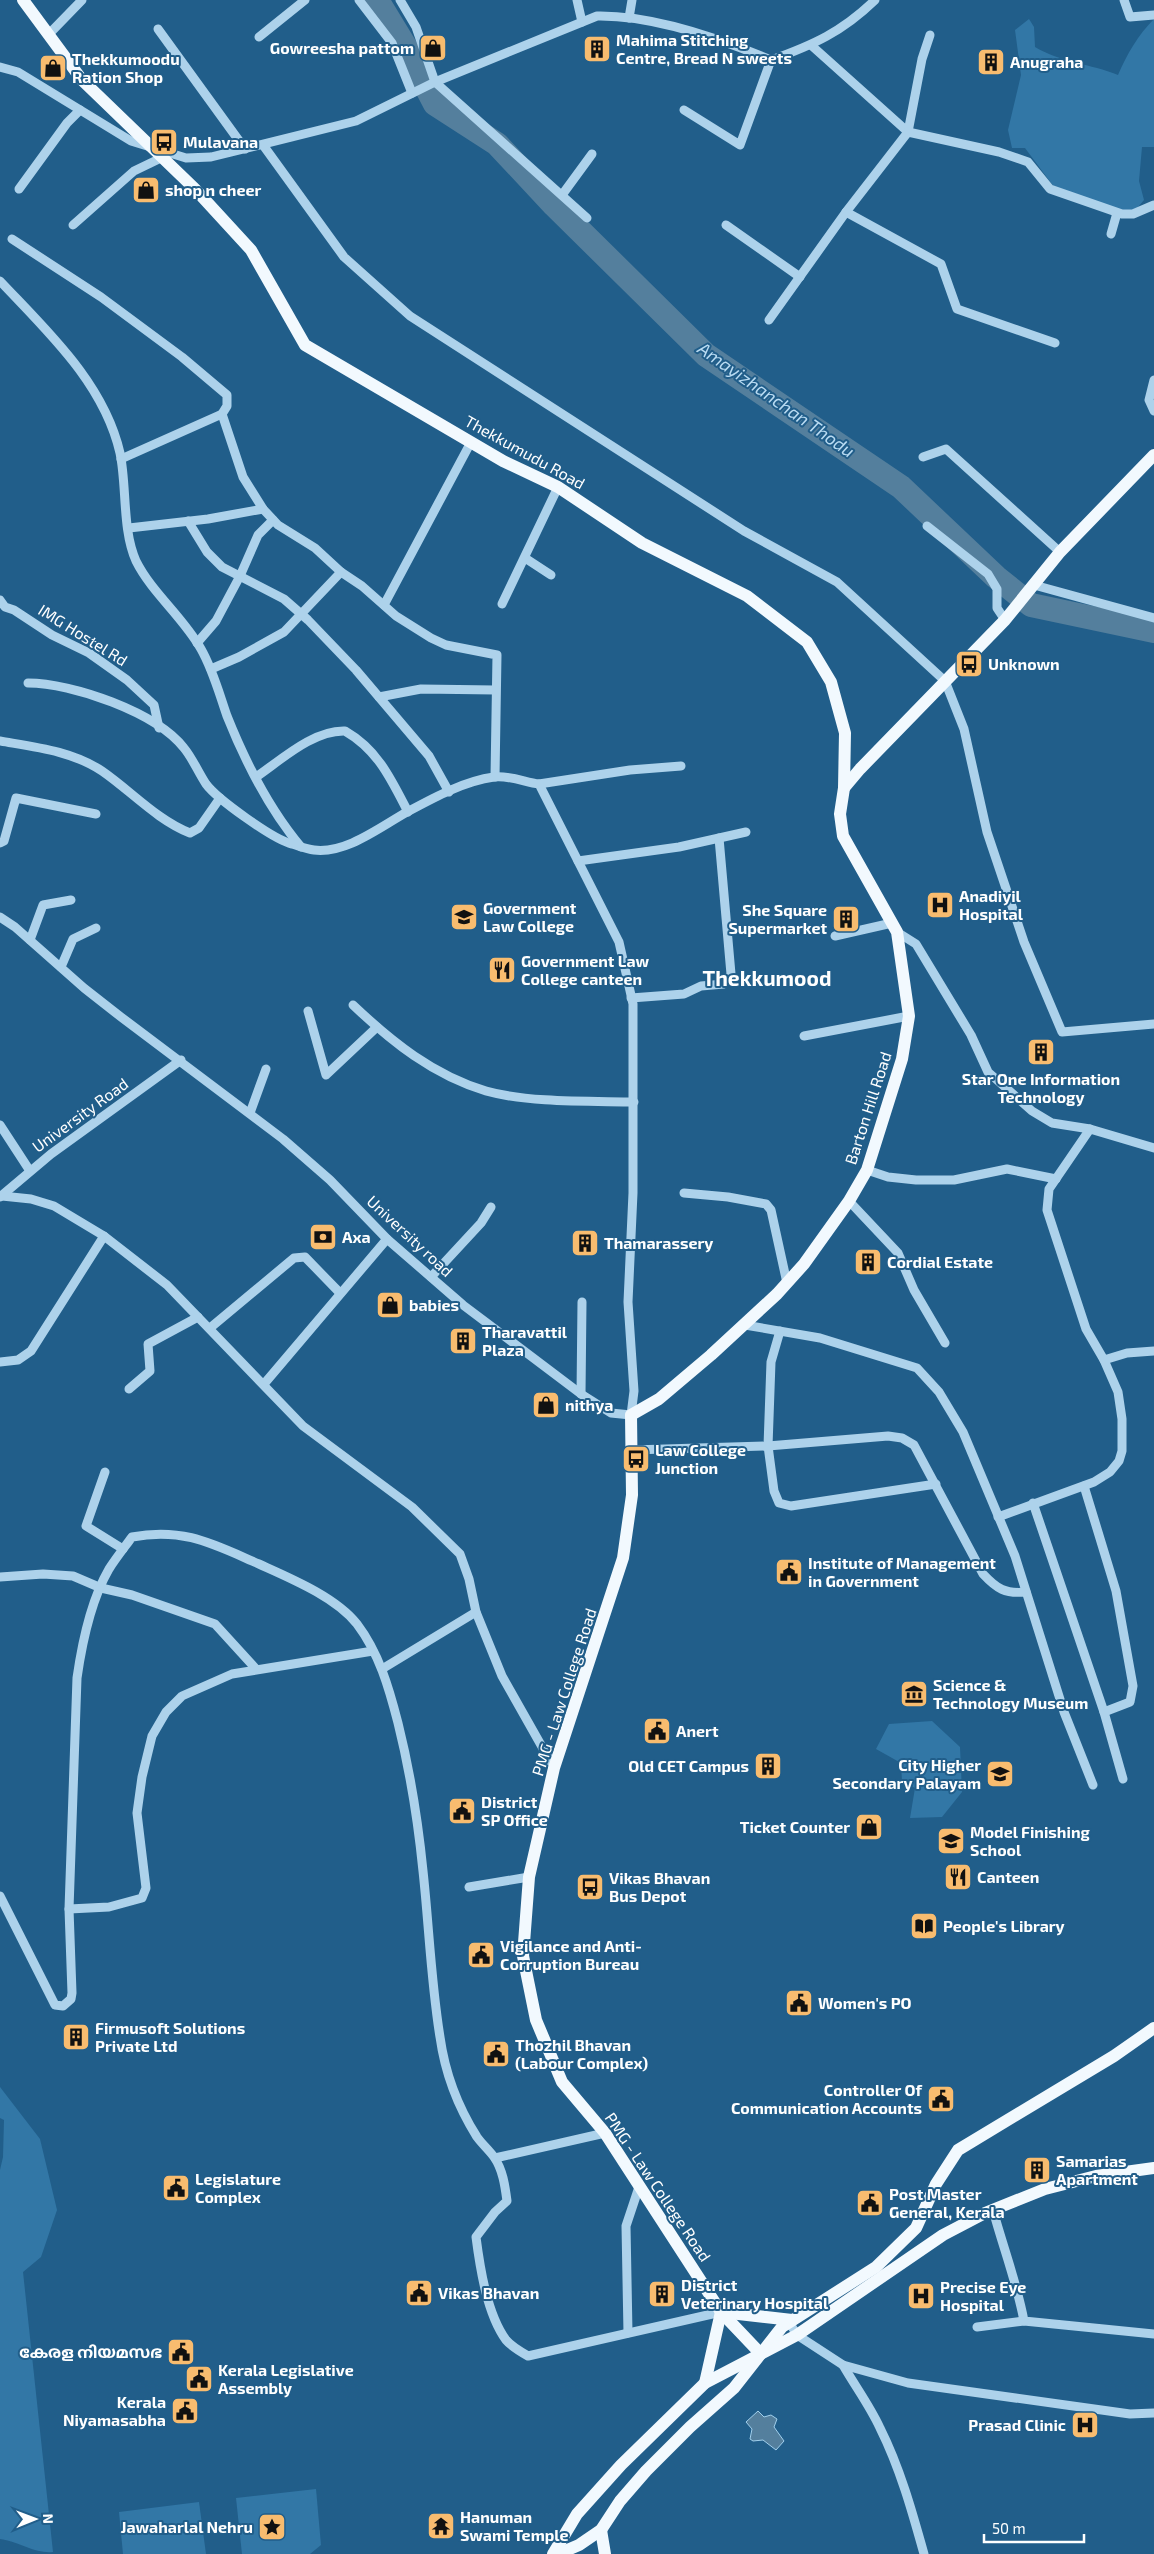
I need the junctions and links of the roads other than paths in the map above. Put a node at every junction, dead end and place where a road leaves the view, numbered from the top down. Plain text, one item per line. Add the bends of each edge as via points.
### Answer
1 (23, 0) edge
2 (82, 0) edge
3 (306, 0) edge
4 (359, 0) edge
5 (400, 0) edge
6 (577, 0) edge
7 (632, 0) edge
8 (875, 0) edge
9 (1124, 0) edge
10 (1154, 15) edge
11 (629, 18) junction
12 (582, 22) junction
13 (158, 29) dead end
14 (49, 34) junction
15 (930, 35) dead end
16 (259, 37) dead end
17 (812, 46) junction
18 (771, 60) junction
19 (0, 67) edge
20 (435, 82) junction
21 (412, 93) junction
22 (80, 110) junction
23 (684, 110) dead end
24 (908, 132) junction
25 (263, 145) junction
26 (245, 149) junction
27 (156, 153) junction
28 (592, 154) dead end
29 (19, 188) dead end
30 (562, 196) junction
31 (1154, 205) edge
32 (846, 212) junction
33 (1117, 213) junction
34 (587, 218) dead end
35 (73, 225) dead end
36 (726, 226) dead end
37 (1111, 234) dead end
38 (12, 239) dead end
39 (800, 277) junction
40 (0, 281) edge
41 (769, 320) dead end
42 (1055, 343) dead end
43 (1154, 380) edge
44 (1154, 411) edge
45 (222, 414) junction
46 (471, 442) junction
47 (1154, 455) edge
48 (922, 457) dead end
49 (121, 459) junction
50 (558, 487) junction
51 (263, 509) junction
52 (273, 520) junction
53 (188, 521) junction
54 (927, 526) dead end
55 (129, 528) junction
56 (1060, 552) junction
57 (525, 558) junction
58 (341, 572) junction
59 (551, 575) dead end
60 (240, 576) junction
61 (1032, 588) junction
62 (0, 600) edge
63 (502, 604) dead end
64 (384, 605) junction
65 (302, 614) junction
66 (1154, 618) edge
67 (1004, 620) junction
68 (197, 643) junction
69 (211, 668) junction
70 (945, 681) junction
71 (28, 683) dead end
72 (495, 690) junction
73 (379, 697) junction
74 (160, 728) junction
75 (0, 741) edge
76 (681, 766) dead end
77 (256, 777) junction
78 (495, 777) junction
79 (539, 784) junction
80 (844, 788) junction
81 (449, 792) junction
82 (220, 798) junction
83 (408, 812) junction
84 (96, 814) dead end
85 (746, 832) dead end
86 (719, 838) junction
87 (0, 843) edge
88 (301, 846) junction
89 (578, 861) junction
90 (71, 900) dead end
91 (0, 918) edge
92 (96, 928) dead end
93 (894, 928) junction
94 (835, 936) dead end
95 (30, 940) junction
96 (61, 968) junction
97 (631, 998) junction
98 (353, 1005) dead end
99 (308, 1011) dead end
100 (908, 1016) junction
101 (1154, 1024) edge
102 (376, 1028) junction
103 (804, 1036) dead end
104 (181, 1060) junction
105 (266, 1069) dead end
106 (634, 1102) junction
107 (250, 1113) junction
108 (0, 1125) edge
109 (1090, 1129) junction
110 (1154, 1148) edge
111 (867, 1170) junction
112 (30, 1171) junction
113 (1056, 1178) junction
114 (684, 1193) dead end
115 (1, 1196) edge
116 (849, 1201) junction
117 (491, 1207) dead end
118 (104, 1236) junction
119 (387, 1239) junction
120 (431, 1278) junction
121 (787, 1283) junction
122 (340, 1293) junction
123 (582, 1302) dead end
124 (198, 1317) junction
125 (745, 1325) junction
126 (210, 1328) junction
127 (780, 1331) junction
128 (945, 1343) dead end
129 (1154, 1351) edge
130 (1104, 1360) junction
131 (0, 1362) edge
132 (264, 1384) junction
133 (128, 1389) dead end
134 (580, 1394) junction
135 (631, 1416) junction
136 (768, 1446) junction
137 (632, 1450) junction
138 (105, 1472) dead end
139 (936, 1484) junction
140 (1084, 1486) junction
141 (1033, 1503) junction
142 (998, 1517) junction
143 (123, 1549) junction
144 (0, 1577) edge
145 (102, 1588) junction
146 (1026, 1592) junction
147 (476, 1612) junction
148 (373, 1651) junction
149 (256, 1669) junction
150 (382, 1669) junction
151 (1104, 1712) junction
152 (554, 1768) junction
153 (1123, 1779) dead end
154 (1093, 1785) dead end
155 (529, 1877) junction
156 (469, 1887) dead end
157 (0, 1896) edge
158 (69, 1909) junction
159 (1154, 2028) edge
160 (605, 2133) junction
161 (495, 2158) junction
162 (1154, 2168) edge
163 (640, 2187) junction
164 (993, 2210) junction
165 (721, 2312) junction
166 (791, 2321) junction
167 (1024, 2321) junction
168 (976, 2327) dead end
169 (628, 2333) junction
170 (1154, 2334) edge
171 (797, 2335) junction
172 (760, 2353) junction
173 (843, 2365) junction
174 (705, 2384) junction
175 (1154, 2413) edge
176 (601, 2530) junction
177 (552, 2554) edge
178 (558, 2554) edge
179 (605, 2554) edge
180 (924, 2554) edge

1 - 14 main road, Thekkumudu Road
2 - 14 street
3 - 16 street
4 - 21 street via 392,43
5 - 20 street via 416,27
6 - 12 street
7 - 11 street
8 - 17 street via 856,19
9 - 10 street via 1130,17
11 - 12 street via 597,16
11 - 18 street via 739,47
12 - 20 street
13 - 26 street
14 - 27 main road, Thekkumudu Road via 82,80
15 - 24 street
17 - 18 street
17 - 24 street
18 - 23 street via 740,145
19 - 22 street via 18,72
20 - 21 street
20 - 30 street
21 - 25 street via 356,121
22 - 27 street via 131,142
22 - 29 street
24 - 32 street
24 - 33 street via 999,152 1028,162 1050,189
25 - 26 street
25 - 70 street via 344,257 410,316 744,531 837,582
26 - 27 street via 211,157 186,158
27 - 35 street
27 - 46 main road, Thekkumudu Road via 195,189 251,250 306,344
28 - 30 street
30 - 34 street
31 - 33 street via 1133,214
32 - 39 street
32 - 42 street via 941,264 957,309
33 - 37 street
36 - 39 street
38 - 45 street via 101,297 219,386 227,394 227,406
39 - 41 street
40 - 49 street via 61,346 83,376 101,404
43 - 44 street via 1149,400
45 - 49 street
45 - 51 street via 243,477
46 - 50 main road, Thekkumudu Road
46 - 64 street
47 - 56 main road
48 - 56 street via 946,448
49 - 55 street
50 - 57 street
50 - 80 main road, Thekkumudu Road via 642,543 747,596 806,642 831,682 845,734
51 - 52 street
51 - 53 street
52 - 58 street via 315,548
52 - 60 street via 258,535
53 - 55 street
53 - 60 street via 208,552 222,566
54 - 67 street via 988,574 996,589 997,608
55 - 68 street via 136,560 143,573
56 - 61 main road
57 - 59 street
57 - 63 street
58 - 64 street
58 - 65 street
60 - 65 street via 284,599
60 - 68 street via 216,621
61 - 66 street
61 - 67 main road
62 - 74 street, IMG Hostel Rd via 5,607 89,653 127,680 154,705
64 - 72 street via 396,616 446,645 496,656
65 - 69 street via 272,639
65 - 73 street
67 - 70 main road
68 - 69 street
69 - 77 street via 227,716
70 - 80 main road
70 - 101 street via 964,728 987,832 1024,942 1062,1032
71 - 74 street via 67,687 100,697 133,711
72 - 73 street via 422,689
72 - 78 street
73 - 81 street via 429,756
74 - 82 street via 184,747 207,785
75 - 82 street via 65,753 100,770 164,819 190,832 199,828
76 - 79 street
77 - 83 street via 312,741 330,733 345,732 373,752 384,765
77 - 88 street via 286,829
78 - 79 street
78 - 81 street
79 - 89 street
80 - 93 main road, Barton Hill Road via 840,814 843,836
81 - 83 street
82 - 88 street via 288,844
83 - 88 street via 371,834 339,846 315,850
84 - 87 street via 16,798 4,841
85 - 86 street
86 - 89 street
86 - 97 street via 731,974 724,984 701,986 684,994
89 - 97 street via 619,942
90 - 95 street via 43,905
91 - 95 street, University road
92 - 96 street via 72,939
93 - 94 street
93 - 100 main road, Barton Hill Road
93 - 109 street via 916,944 971,1036 988,1072 1032,1111 1052,1123
95 - 96 street, University road
96 - 104 street, University road
97 - 106 street
98 - 102 street
99 - 102 street via 326,1075
100 - 103 street
100 - 111 main road, Barton Hill Road via 902,1059
102 - 106 street via 412,1055 452,1078 488,1091 560,1100
104 - 107 street, University road
104 - 112 street, University Road
105 - 107 street
106 - 135 street via 628,1302 634,1391
107 - 119 street, University road via 330,1180
108 - 112 street
109 - 110 street
109 - 113 street
111 - 113 street via 888,1177 916,1180 954,1180 1007,1169
111 - 116 main road, Barton Hill Road
112 - 115 street, University Road
113 - 130 street via 1049,1189 1047,1210 1086,1329
114 - 121 street via 766,1204 771,1210
115 - 118 street via 31,1199 54,1206
116 - 121 main road, Barton Hill Road
116 - 128 street via 898,1253 914,1290
117 - 120 street via 481,1223
118 - 124 street via 168,1285
118 - 131 street via 31,1351 18,1360
119 - 120 street, University road
119 - 122 street
120 - 134 street, University road
121 - 125 main road, Barton Hill Road
122 - 126 street via 305,1257 294,1258
122 - 132 street
123 - 134 street
124 - 126 street
124 - 133 street via 148,1344 150,1371
125 - 127 street
125 - 135 main road, Barton Hill Road via 659,1399
126 - 132 street
127 - 136 street via 771,1362
127 - 142 street via 820,1338 917,1368 939,1392 963,1432
129 - 130 street via 1127,1353
130 - 140 street via 1118,1392 1122,1451 1119,1462 1110,1472
132 - 147 street via 303,1426 412,1507 460,1554
134 - 135 street, University road via 611,1412
135 - 137 main road, PMG - Law College Road
136 - 137 street
136 - 139 street via 888,1436 902,1438 914,1445
136 - 139 street via 774,1491 779,1503 785,1506
137 - 152 main road, PMG - Law College Road via 632,1495 623,1558
138 - 143 street via 86,1526
139 - 146 street via 983,1574 1003,1591
140 - 141 street
140 - 151 street via 1116,1590 1133,1686 1130,1702
141 - 142 street
141 - 151 street
142 - 146 street
143 - 145 street via 108,1570
143 - 148 street via 132,1537 155,1533 178,1534 217,1546 338,1604 357,1624
144 - 145 street via 73,1576
145 - 149 street via 215,1624
145 - 158 street via 81,1647 77,1678
146 - 154 street via 1064,1712
147 - 150 street
147 - 152 street via 502,1676
148 - 149 street
148 - 150 street
149 - 158 street via 232,1674 182,1696 166,1712 152,1736 137,1813 146,1888 142,1898 108,1907
150 - 161 street via 409,1766 440,2039 452,2089 478,2138
151 - 153 street
152 - 155 main road, PMG - Law College Road
155 - 156 street
155 - 160 main road, PMG - Law College Road via 523,1956 536,2020 562,2082
157 - 158 street via 55,2006 62,2006 71,1999
159 - 166 main road via 1114,2056 958,2150 936,2184 916,2228 876,2268
160 - 161 street
160 - 163 main road, PMG - Law College Road
161 - 169 street via 505,2180 507,2201 476,2237 481,2276 506,2340 528,2356
162 - 164 main road via 1071,2182
163 - 165 main road, PMG - Law College Road
163 - 169 street via 626,2226
164 - 167 street via 1019,2293
164 - 171 main road via 942,2235
165 - 166 main road
165 - 169 street
165 - 172 main road, PMG - Law College Road
165 - 174 main road
166 - 171 street
166 - 172 main road
167 - 168 street
167 - 170 street
171 - 172 main road
171 - 173 street
172 - 174 main road
172 - 176 main road via 734,2388 646,2471
173 - 175 street via 908,2383 1130,2414
173 - 180 street via 880,2426 908,2494
174 - 177 main road via 620,2465 577,2514
176 - 178 main road via 580,2545
176 - 179 main road

